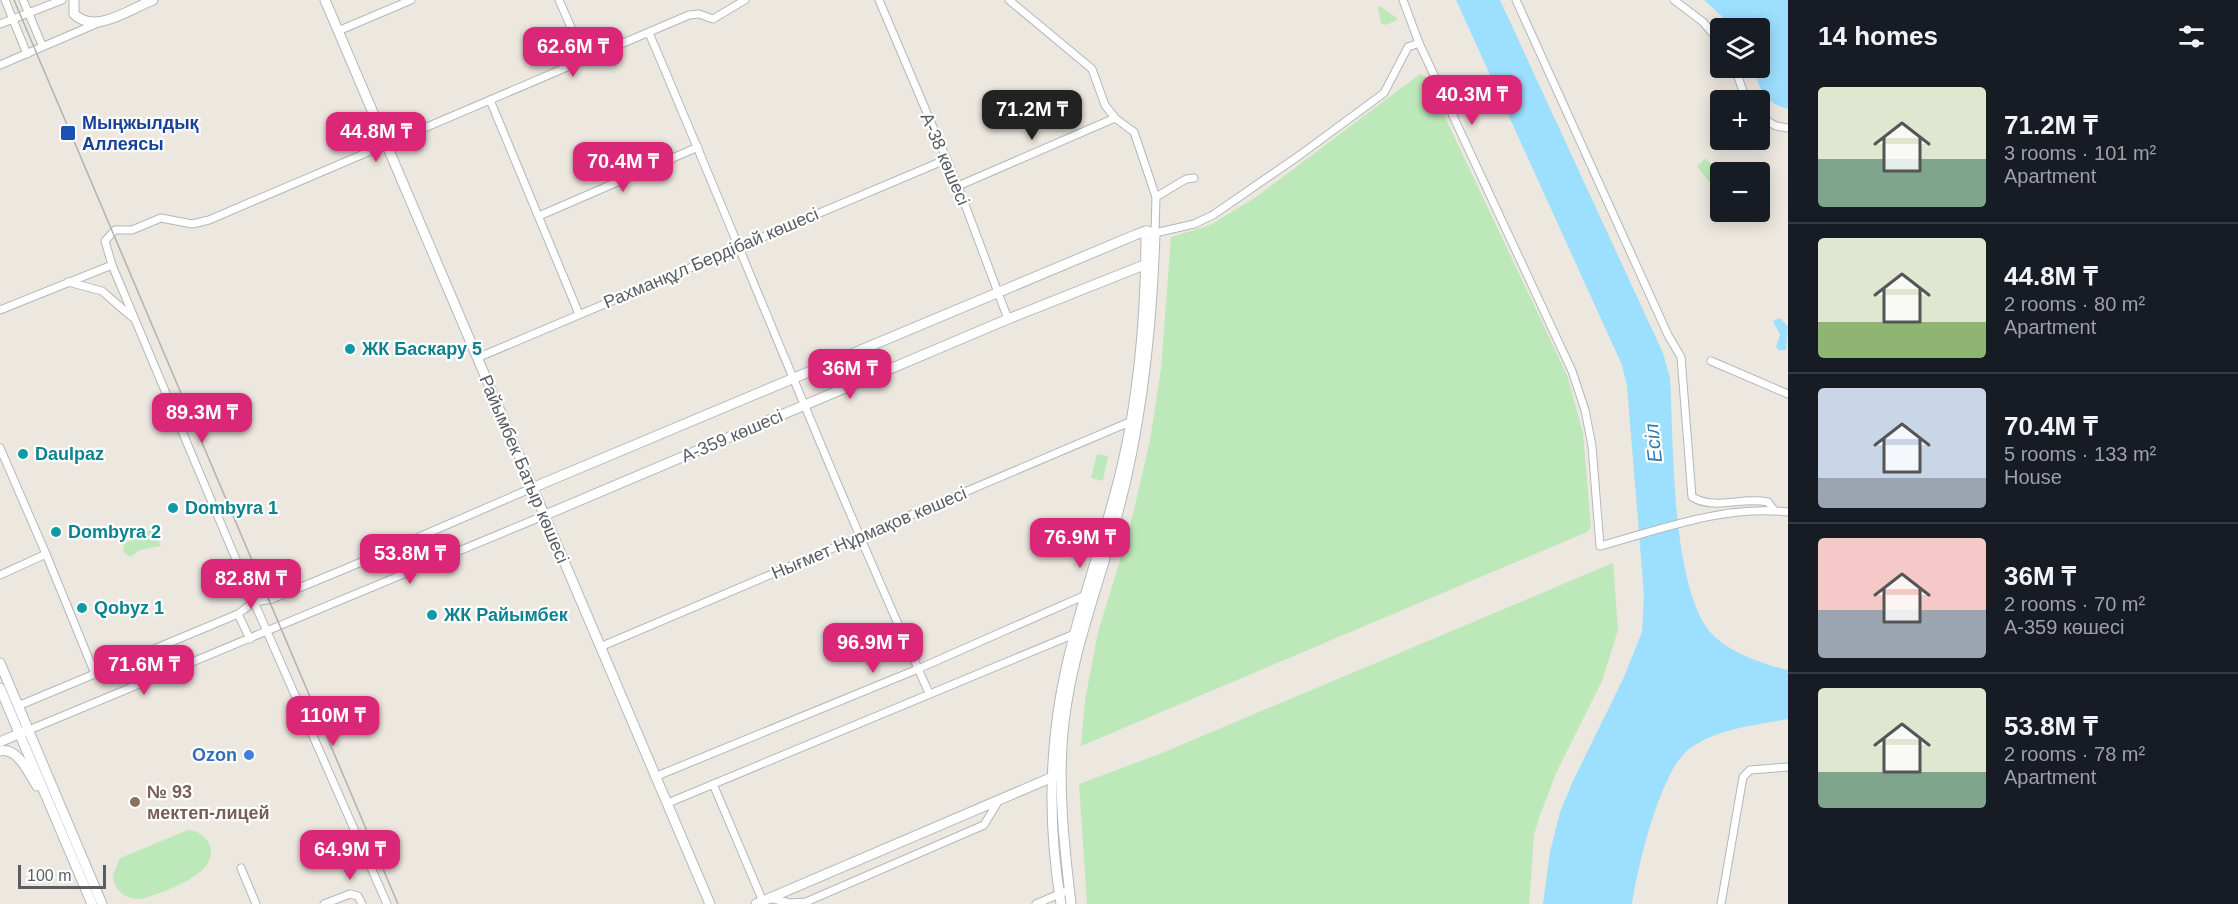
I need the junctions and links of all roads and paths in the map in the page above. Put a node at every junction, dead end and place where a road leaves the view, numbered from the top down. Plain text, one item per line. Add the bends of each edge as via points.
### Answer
1 (5, 0) edge
2 (23, 0) edge
3 (62, 0) edge
4 (74, 0) edge
5 (153, 0) edge
6 (325, 0) edge
7 (411, 0) edge
8 (559, 0) edge
9 (744, 0) edge
10 (879, 0) edge
11 (1009, 0) edge
12 (1402, 0) edge
13 (1516, 0) edge
14 (1674, 0) edge
15 (28, 12) junction
16 (13, 18) junction
17 (98, 23) junction
18 (0, 24) edge
19 (338, 31) junction
20 (1710, 31) edge
21 (649, 33) junction
22 (1419, 43) junction
23 (42, 45) junction
24 (27, 54) junction
25 (585, 59) junction
26 (0, 65) edge
27 (490, 100) junction
28 (1115, 118) junction
29 (1770, 123) edge
30 (1788, 128) edge
31 (388, 145) junction
32 (698, 147) junction
33 (945, 160) junction
34 (1194, 178) dead end
35 (958, 186) junction
36 (1156, 197) junction
37 (539, 216) junction
38 (1150, 232) junction
39 (740, 246) junction
40 (1150, 263) junction
41 (112, 264) junction
42 (68, 282) junction
43 (999, 292) junction
44 (0, 310) edge
45 (579, 314) junction
46 (1008, 319) junction
47 (136, 320) junction
48 (477, 358) junction
49 (1711, 361) dead end
50 (792, 379) junction
51 (1788, 394) edge
52 (804, 405) junction
53 (1134, 421) junction
54 (0, 448) edge
55 (532, 488) junction
56 (1774, 510) junction
57 (1788, 512) edge
58 (543, 516) junction
59 (860, 537) junction
60 (46, 554) junction
61 (0, 575) edge
62 (1090, 594) junction
63 (254, 602) junction
64 (238, 614) junction
65 (269, 632) junction
66 (1078, 632) junction
67 (250, 639) junction
68 (600, 647) junction
69 (0, 663) edge
70 (918, 669) junction
71 (95, 674) junction
72 (0, 688) edge
73 (929, 693) junction
74 (9, 710) edge
75 (24, 732) junction
76 (0, 742) edge
77 (0, 752) edge
78 (1788, 767) edge
79 (657, 776) junction
80 (1056, 776) junction
81 (713, 784) junction
82 (999, 799) junction
83 (48, 800) junction
84 (669, 803) junction
85 (241, 868) dead end
86 (1069, 890) junction
87 (1060, 899) edge
88 (763, 902) edge
89 (92, 904) edge
90 (102, 904) edge
91 (256, 904) edge
92 (324, 904) edge
93 (362, 904) edge
94 (387, 904) edge
95 (710, 904) edge
96 (1035, 904) edge
97 (1071, 904) edge
98 (1721, 904) edge

1 - 16 street
2 - 15 street
3 - 15 street
4 - 17 street via 74,14 80,20
5 - 17 street
6 - 19 street, Райымбек Батыр көшесі
7 - 19 street
8 - 25 street
9 - 21 street via 712,20 699,14 689,15
10 - 33 street, А-38 көшесі
11 - 28 street via 1092,69 1105,105
12 - 22 street
13 - 56 street via 1681,357 1692,497 1715,504 1756,499 1768,502
14 - 20 street
15 - 16 street
15 - 23 street
16 - 18 street
16 - 24 street
17 - 23 street
19 - 31 street, Райымбек Батыр көшесі
21 - 25 street
21 - 32 street
22 - 38 street via 1408,47 1384,93 1300,155 1213,216 1194,224
22 - 56 street via 1572,371 1592,446 1600,546 1697,519 1749,509
23 - 24 street
24 - 26 street
25 - 27 street
27 - 31 street
27 - 37 street
28 - 35 street
28 - 36 street via 1134,132
29 - 30 street
31 - 41 street via 209,220 192,224 161,218 132,230 115,230 105,240
31 - 48 street, Райымбек Батыр көшесі
32 - 37 street
32 - 39 street
33 - 35 street, А-38 көшесі
33 - 39 street, Рахманқұл Бердібай көшесі
34 - 36 street
35 - 43 street, А-38 көшесі
36 - 38 street
37 - 45 street
38 - 40 street
38 - 43 street
39 - 45 street, Рахманқұл Бердібай көшесі
39 - 50 street
40 - 46 street, А-359 көшесі
40 - 53 street via 1146,368
41 - 42 street
41 - 47 street
42 - 44 street
42 - 47 street via 102,291
43 - 46 street, А-38 көшесі
43 - 50 street
45 - 48 street, Рахманқұл Бердібай көшесі
46 - 52 street, А-359 көшесі
47 - 63 street
48 - 55 street, Райымбек Батыр көшесі
49 - 51 street
50 - 52 street
50 - 55 street
52 - 58 street, А-359 көшесі
52 - 59 street
53 - 59 street, Нығмет Нұрмақов көшесі
53 - 62 street via 1118,515
54 - 60 street
55 - 58 street, Райымбек Батыр көшесі
55 - 63 street via 272,599
56 - 57 street
58 - 65 street
58 - 68 street, Райымбек Батыр көшесі
59 - 68 street, Нығмет Нұрмақов көшесі
59 - 70 street
60 - 61 street
60 - 71 street
62 - 66 street
62 - 70 street
63 - 64 street
63 - 65 street
64 - 67 street
64 - 71 street
65 - 67 street
65 - 94 street
66 - 73 street
66 - 80 street via 1056,721
67 - 75 street
68 - 79 street, Райымбек Батыр көшесі
69 - 74 street
70 - 73 street
70 - 79 street
71 - 74 street
72 - 74 street
73 - 81 street
74 - 75 street
75 - 76 street
75 - 83 street
75 - 90 street
77 - 83 street via 11,752 19,759
78 - 98 street via 1750,770 1743,777
79 - 84 street, Райымбек Батыр көшесі
80 - 82 street
80 - 86 street
80 - 87 street
81 - 84 street
81 - 88 street
82 - 88 street
82 - 88 street via 984,825 806,902
83 - 89 street
84 - 95 street, Райымбек Батыр көшесі
85 - 91 street
86 - 87 street
86 - 97 street
87 - 96 street
92 - 93 street via 351,894 358,896

